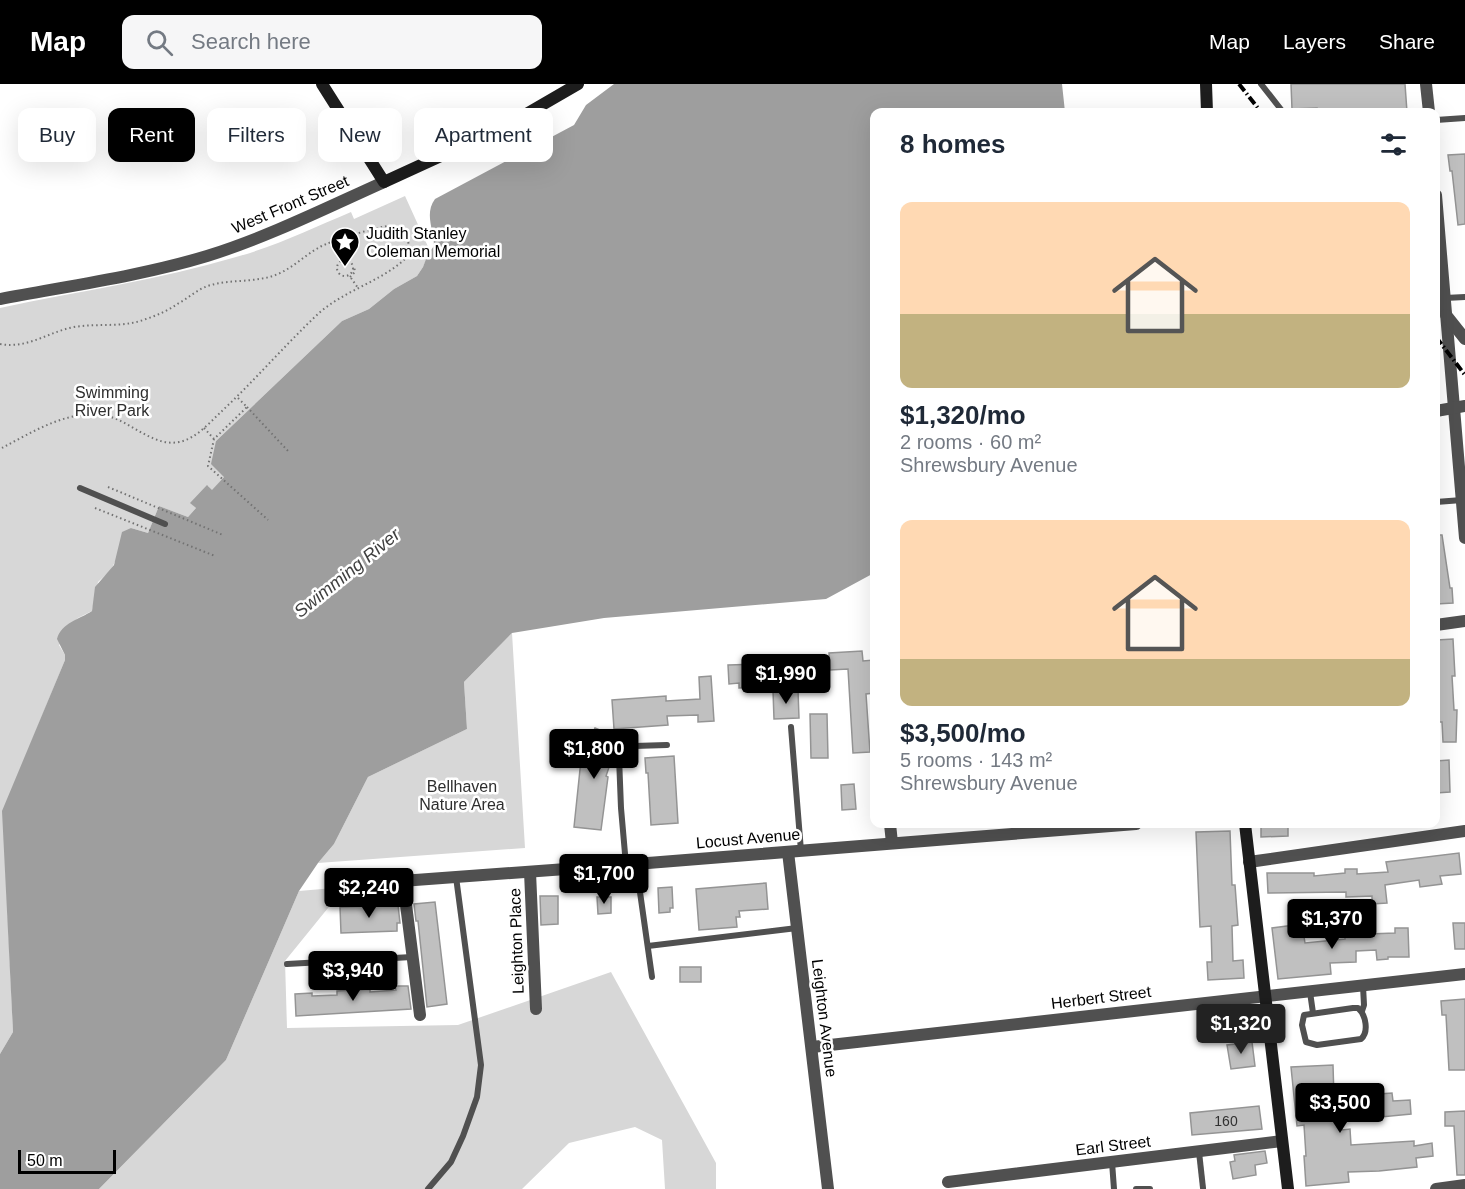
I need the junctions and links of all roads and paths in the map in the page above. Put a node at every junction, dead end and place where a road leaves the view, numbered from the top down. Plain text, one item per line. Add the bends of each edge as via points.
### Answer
1 (322, 84) edge
2 (1206, 84) edge
3 (1261, 84) edge
4 (1426, 84) edge
5 (576, 85) edge
6 (1207, 108) edge
7 (1279, 108) edge
8 (1429, 108) edge
9 (1465, 118) edge
10 (1440, 120) edge
11 (384, 182) junction
12 (349, 276) junction
13 (358, 288) junction
14 (1440, 288) edge
15 (1465, 297) edge
16 (0, 298) edge
17 (1444, 298) junction
18 (1446, 315) junction
19 (1465, 339) edge
20 (0, 344) edge
21 (237, 397) junction
22 (248, 407) junction
23 (1460, 407) edge
24 (1440, 410) edge
25 (204, 428) junction
26 (214, 439) junction
27 (0, 449) edge
28 (288, 451) dead end
29 (1462, 477) edge
30 (108, 487) dead end
31 (80, 488) dead end
32 (1462, 500) junction
33 (1440, 502) edge
34 (95, 508) dead end
35 (268, 520) dead end
36 (165, 524) dead end
37 (223, 535) dead end
38 (1465, 538) edge
39 (215, 556) dead end
40 (1465, 621) edge
41 (1440, 624) edge
42 (791, 727) dead end
43 (667, 745) dead end
44 (890, 828) edge
45 (1085, 828) edge
46 (1245, 828) edge
47 (1465, 831) edge
48 (892, 843) junction
49 (794, 851) junction
50 (1249, 862) junction
51 (631, 864) junction
52 (530, 872) junction
53 (456, 877) junction
54 (402, 881) junction
55 (362, 884) dead end
56 (797, 928) junction
57 (648, 946) junction
58 (412, 957) junction
59 (287, 964) dead end
60 (1465, 974) edge
61 (652, 977) dead end
62 (1363, 986) junction
63 (1310, 992) junction
64 (1265, 997) junction
65 (536, 1009) dead end
66 (1362, 1011) junction
67 (1313, 1013) junction
68 (420, 1015) dead end
69 (812, 1047) junction
70 (1282, 1141) junction
71 (1199, 1152) junction
72 (1112, 1162) junction
73 (948, 1182) dead end
74 (1465, 1185) edge
75 (1203, 1188) edge
76 (428, 1189) edge
77 (828, 1189) edge
78 (1114, 1189) edge
79 (1136, 1189) edge
80 (1150, 1189) edge
81 (1288, 1189) edge
82 (1436, 1189) edge

1 - 11 main road
2 - 6 main road
3 - 7 lane
4 - 8 street
5 - 11 main road, West Front Street via 504,127
9 - 10 lane
11 - 16 street, West Front Street via 207,256
12 - 12 path via 356,266 342,260 336,269
12 - 13 path
13 - 20 path via 407,256 405,232 387,226 332,242 273,276 206,286 174,306 134,323 74,327 26,344
13 - 21 path via 320,313
14 - 17 street
15 - 17 lane
17 - 18 street
18 - 19 street
18 - 23 street
21 - 22 path
21 - 25 path
22 - 26 path
22 - 28 path
23 - 24 street
23 - 29 street
25 - 26 path
25 - 27 path via 173,443 146,435 112,417 80,416 55,422
26 - 35 path via 208,466
29 - 32 street
30 - 37 path
31 - 36 lane
32 - 33 lane
32 - 38 street
34 - 39 path
40 - 41 street
42 - 49 lane
43 - 51 lane via 634,746 619,757 621,808
44 - 48 street
45 - 48 street, Locust Avenue
46 - 50 main road
47 - 50 street
48 - 49 street, Locust Avenue
49 - 51 street, Locust Avenue
49 - 56 street, Leighton Avenue
50 - 64 main road
51 - 52 street, Locust Avenue
51 - 57 lane
52 - 53 street, Locust Avenue
52 - 65 street, Leighton Place
53 - 54 street, Locust Avenue
53 - 76 lane via 481,1065 477,1097 463,1136 451,1162
54 - 55 street, Locust Avenue
54 - 58 street
56 - 57 lane
56 - 69 street, Leighton Avenue
57 - 61 lane
58 - 59 lane
58 - 68 street
60 - 62 street, Herbert Street
62 - 63 street, Herbert Street
62 - 66 lane
63 - 64 street, Herbert Street
63 - 67 lane
64 - 69 street, Herbert Street
64 - 70 main road
66 - 67 lane via 1353,1008
66 - 67 lane via 1366,1031 1361,1039 1317,1045 1306,1042 1302,1025 1304,1016
69 - 77 street, Leighton Avenue
70 - 71 street, Earl Street
70 - 81 main road
71 - 72 street, Earl Street
71 - 75 lane
72 - 73 street, Earl Street
72 - 78 lane
74 - 82 street
79 - 80 lane

